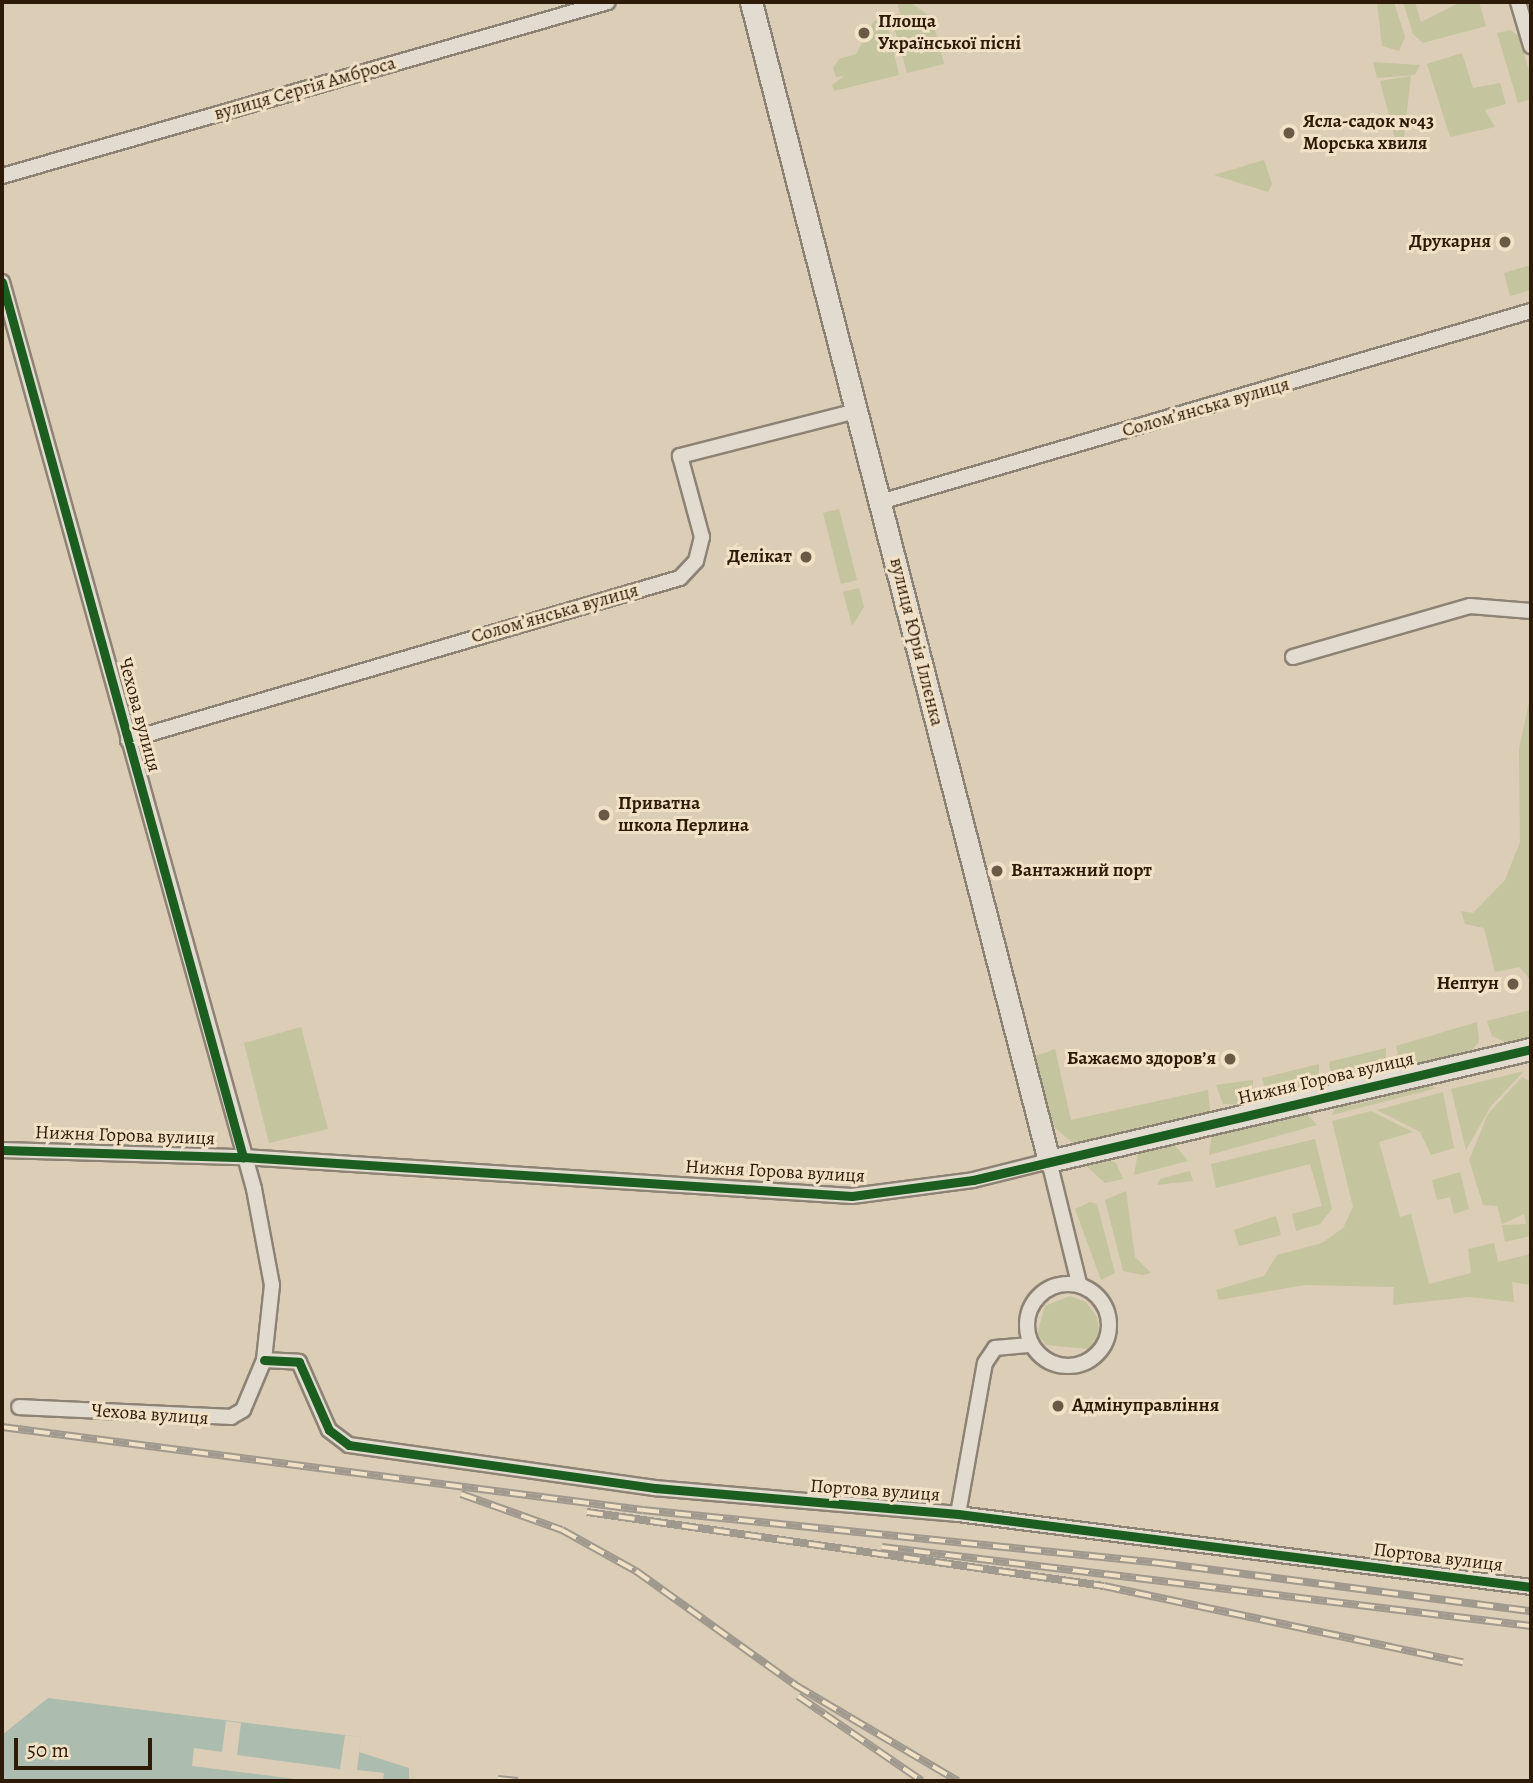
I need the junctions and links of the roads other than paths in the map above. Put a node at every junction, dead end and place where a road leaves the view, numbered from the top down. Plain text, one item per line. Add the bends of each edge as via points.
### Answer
1 (608, 2) edge
2 (751, 2) edge
3 (1518, 2) edge
4 (1531, 46) edge
5 (2, 176) edge
6 (2, 282) edge
7 (1531, 311) edge
8 (857, 411) junction
9 (880, 502) junction
10 (1531, 611) edge
11 (1293, 657) dead end
12 (128, 740) junction
13 (1531, 1049) edge
14 (2, 1150) edge
15 (243, 1157) junction
16 (1049, 1161) junction
17 (1079, 1283) junction
18 (1028, 1345) junction
19 (264, 1360) junction
20 (19, 1407) dead end
21 (958, 1514) junction
22 (1531, 1587) edge

1 - 5 street, вулиця Сергія Амброса
2 - 8 street, вулиця Юрія Іллєнка
3 - 4 street
6 - 12 street, Чехова вулиця
7 - 9 street, Соломʼянська вулиця
8 - 9 street, вулиця Юрія Іллєнка
8 - 12 street, Соломʼянська вулиця via 680,456 702,537 696,561 680,578
9 - 16 street, вулиця Юрія Іллєнка
10 - 11 street via 1475,605
12 - 15 street, Чехова вулиця
13 - 16 street, Нижня Горова вулиця
14 - 15 street, Нижня Горова вулиця
15 - 16 street, Нижня Горова вулиця via 852,1196 973,1180
15 - 19 street, Чехова вулиця via 272,1284
16 - 17 street, вулиця Юрія Іллєнка
17 - 18 street via 1040,1295 1027,1318
17 - 18 street via 1100,1301 1112,1327 1102,1354 1084,1363 1042,1358
18 - 21 street via 995,1348 985,1363
19 - 20 street, Чехова вулиця via 243,1410 220,1420
19 - 21 street, Портова вулиця via 299,1362 329,1430 349,1446 655,1488
21 - 22 street, Портова вулиця

